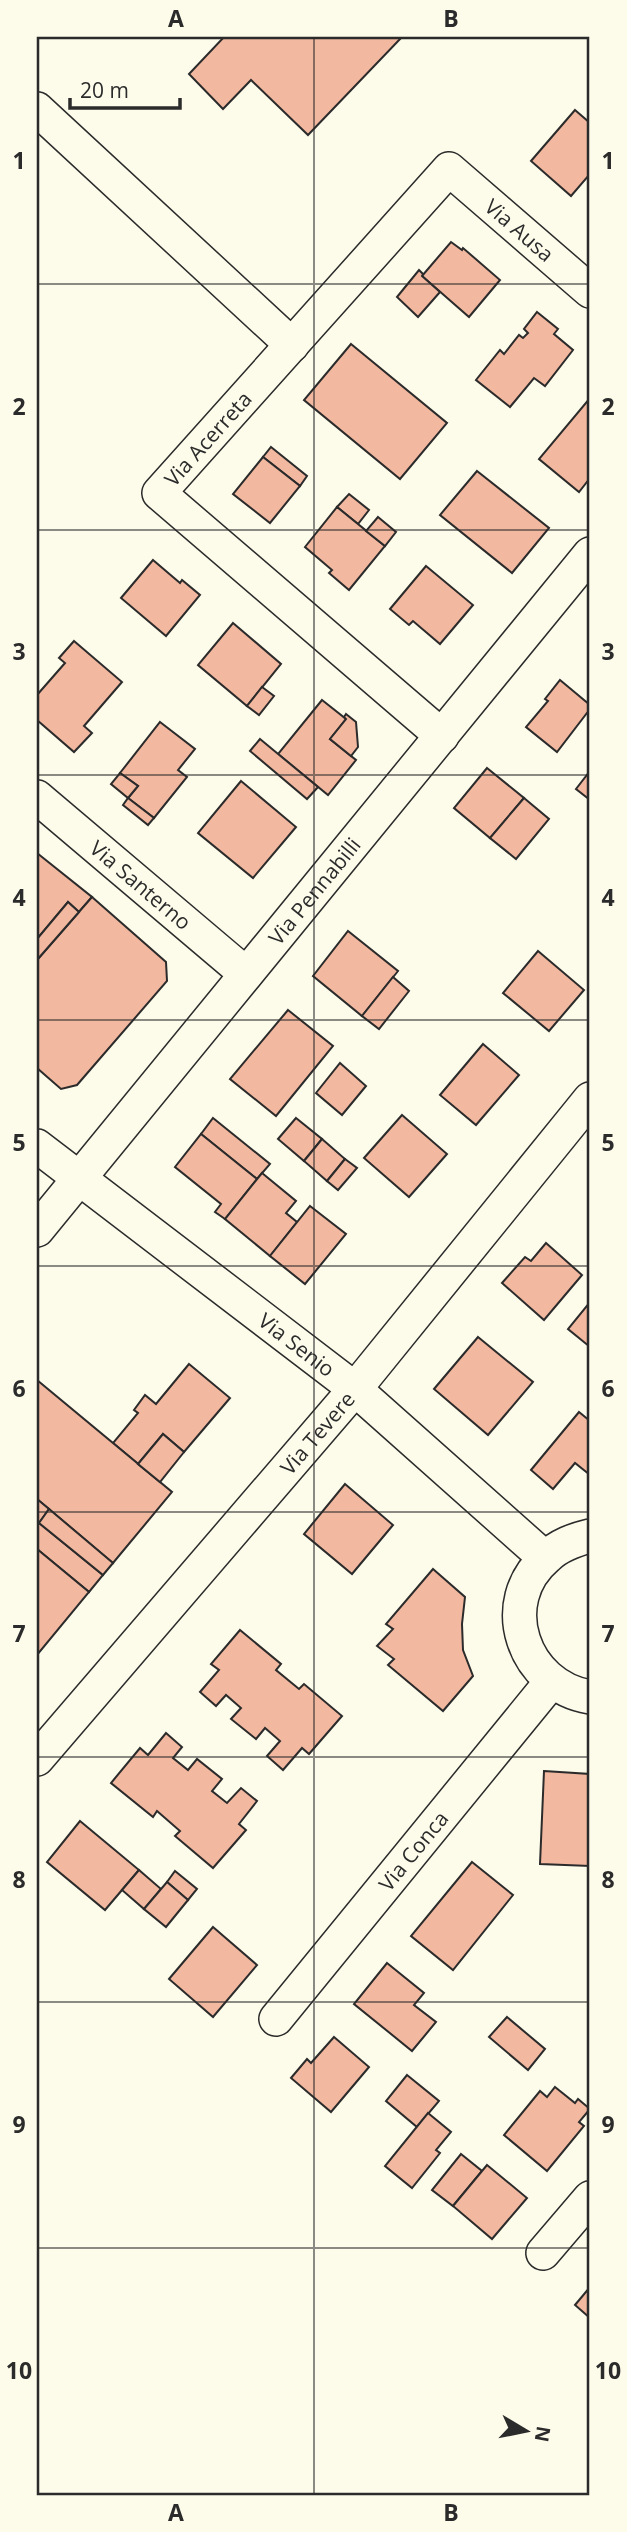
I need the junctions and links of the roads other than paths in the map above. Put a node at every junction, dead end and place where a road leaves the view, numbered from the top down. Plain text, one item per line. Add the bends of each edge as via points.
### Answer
1 (37, 109) edge
2 (449, 169) joint
3 (590, 291) edge
4 (292, 345) junction
5 (590, 554) edge
6 (442, 736) junction
7 (37, 797) edge
8 (246, 974) junction
9 (590, 1098) edge
10 (37, 1146) edge
11 (79, 1179) junction
12 (37, 1230) edge
13 (355, 1389) junction
14 (590, 1536) edge
15 (545, 1558) junction
16 (551, 1682) junction
17 (590, 1697) edge
18 (37, 1759) edge
19 (276, 2019) dead end
20 (590, 2198) edge
21 (544, 2253) dead end

1 - 4 street
2 - 3 street, Via Ausa
2 - 4 street, Via Acerreta
4 - 6 street, Via Acerreta via 159,492
5 - 6 street, Via Pennabilli
6 - 8 street, Via Pennabilli
7 - 8 street, Via Santerno
8 - 11 street, Via Pennabilli
9 - 13 street, Via Tevere
10 - 11 street, Via Senio
11 - 12 street, Via Pennabilli
11 - 13 street, Via Senio
13 - 15 street, Via Senio
13 - 18 street, Via Tevere
14 - 15 street via 565,1544
15 - 16 street via 529,1580 520,1607 521,1635 532,1661
16 - 17 street
16 - 19 street, Via Conca
20 - 21 street

